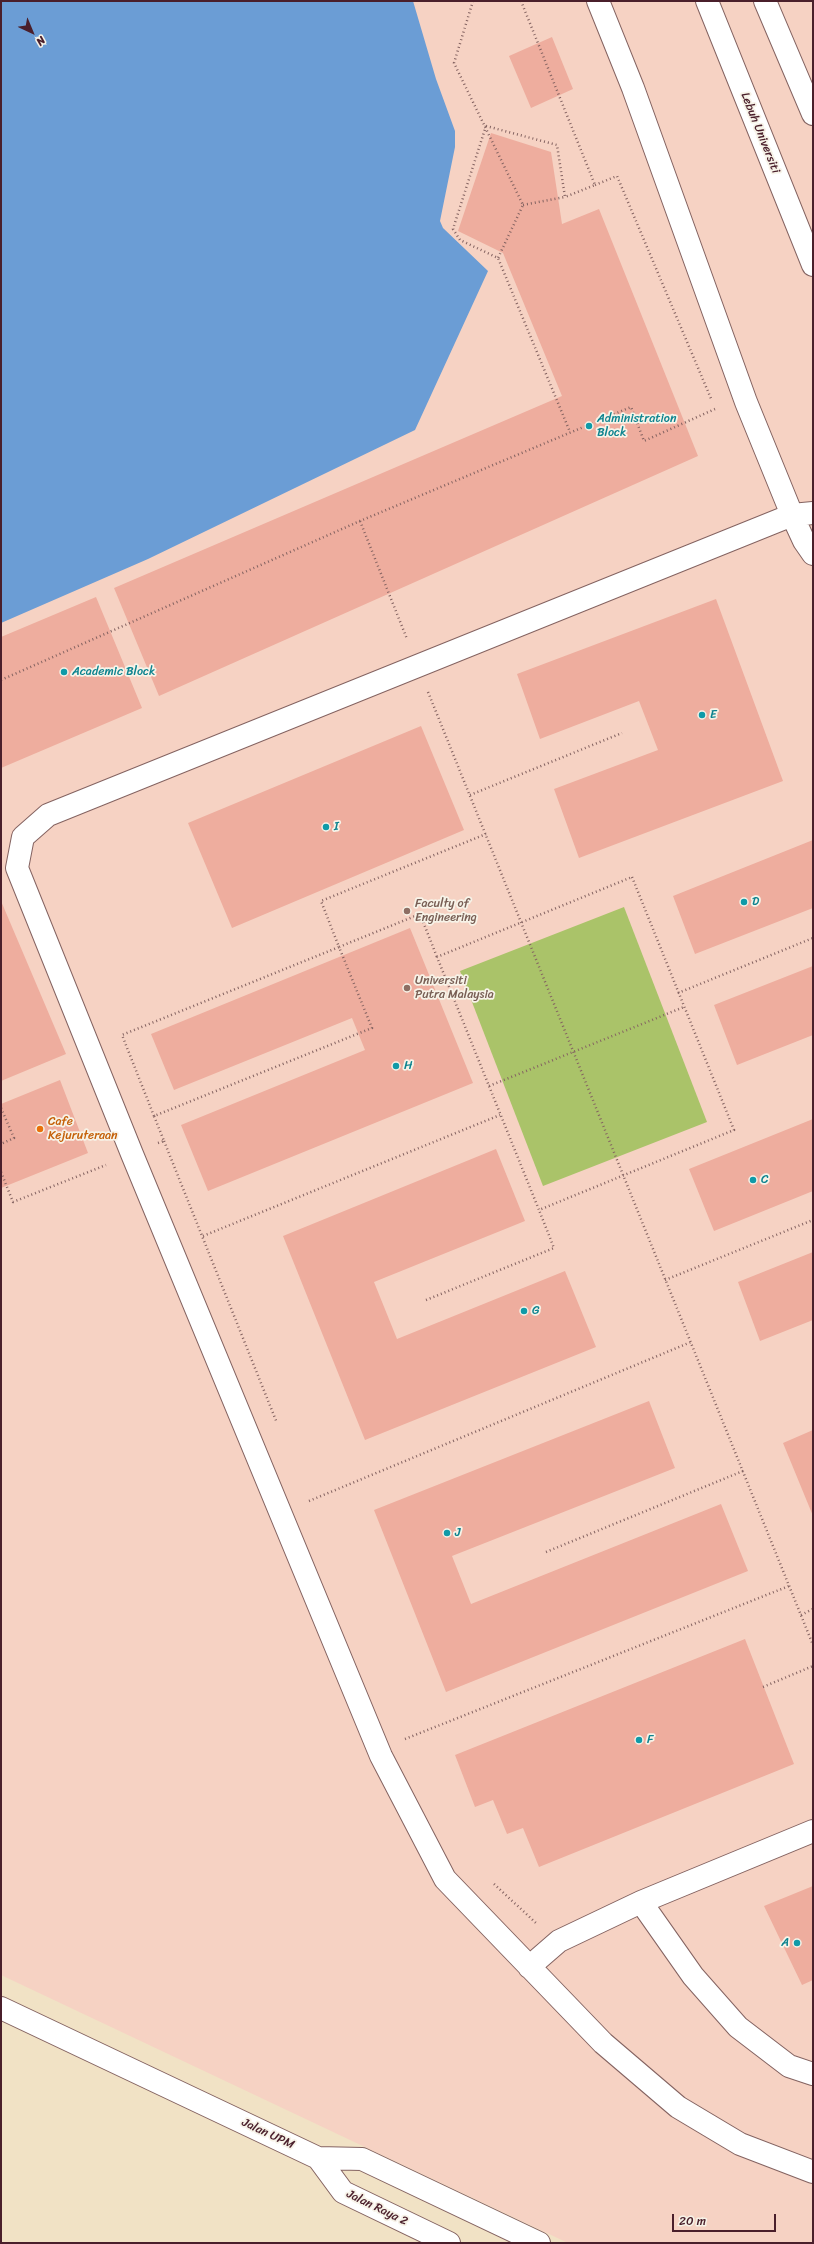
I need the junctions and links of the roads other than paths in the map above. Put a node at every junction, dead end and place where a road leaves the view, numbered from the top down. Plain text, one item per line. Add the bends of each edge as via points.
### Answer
1 (598, 1) edge
2 (707, 1) edge
3 (765, 1) edge
4 (813, 114) edge
5 (813, 265) edge
6 (803, 514) edge
7 (813, 554) edge
8 (813, 1831) edge
9 (641, 1902) junction
10 (529, 1967) junction
11 (1, 2008) edge
12 (813, 2074) edge
13 (318, 2158) junction
14 (813, 2172) edge
15 (449, 2243) edge
16 (539, 2243) edge

1 - 6 main road via 746,402
2 - 5 main road, Lebuh Universiti
3 - 4 main road
6 - 7 main road via 804,542
6 - 10 main road via 48,815 23,837 17,868 132,1154 381,1756 445,1879
8 - 9 main road
9 - 10 main road via 559,1941
9 - 12 main road via 693,1976 738,2028 789,2066
10 - 14 main road via 603,2043 678,2107 740,2144
11 - 13 main road, Jalan UPM
13 - 15 main road, Jalan Raya 2 via 343,2192
13 - 16 main road, Jalan UPM via 362,2159

